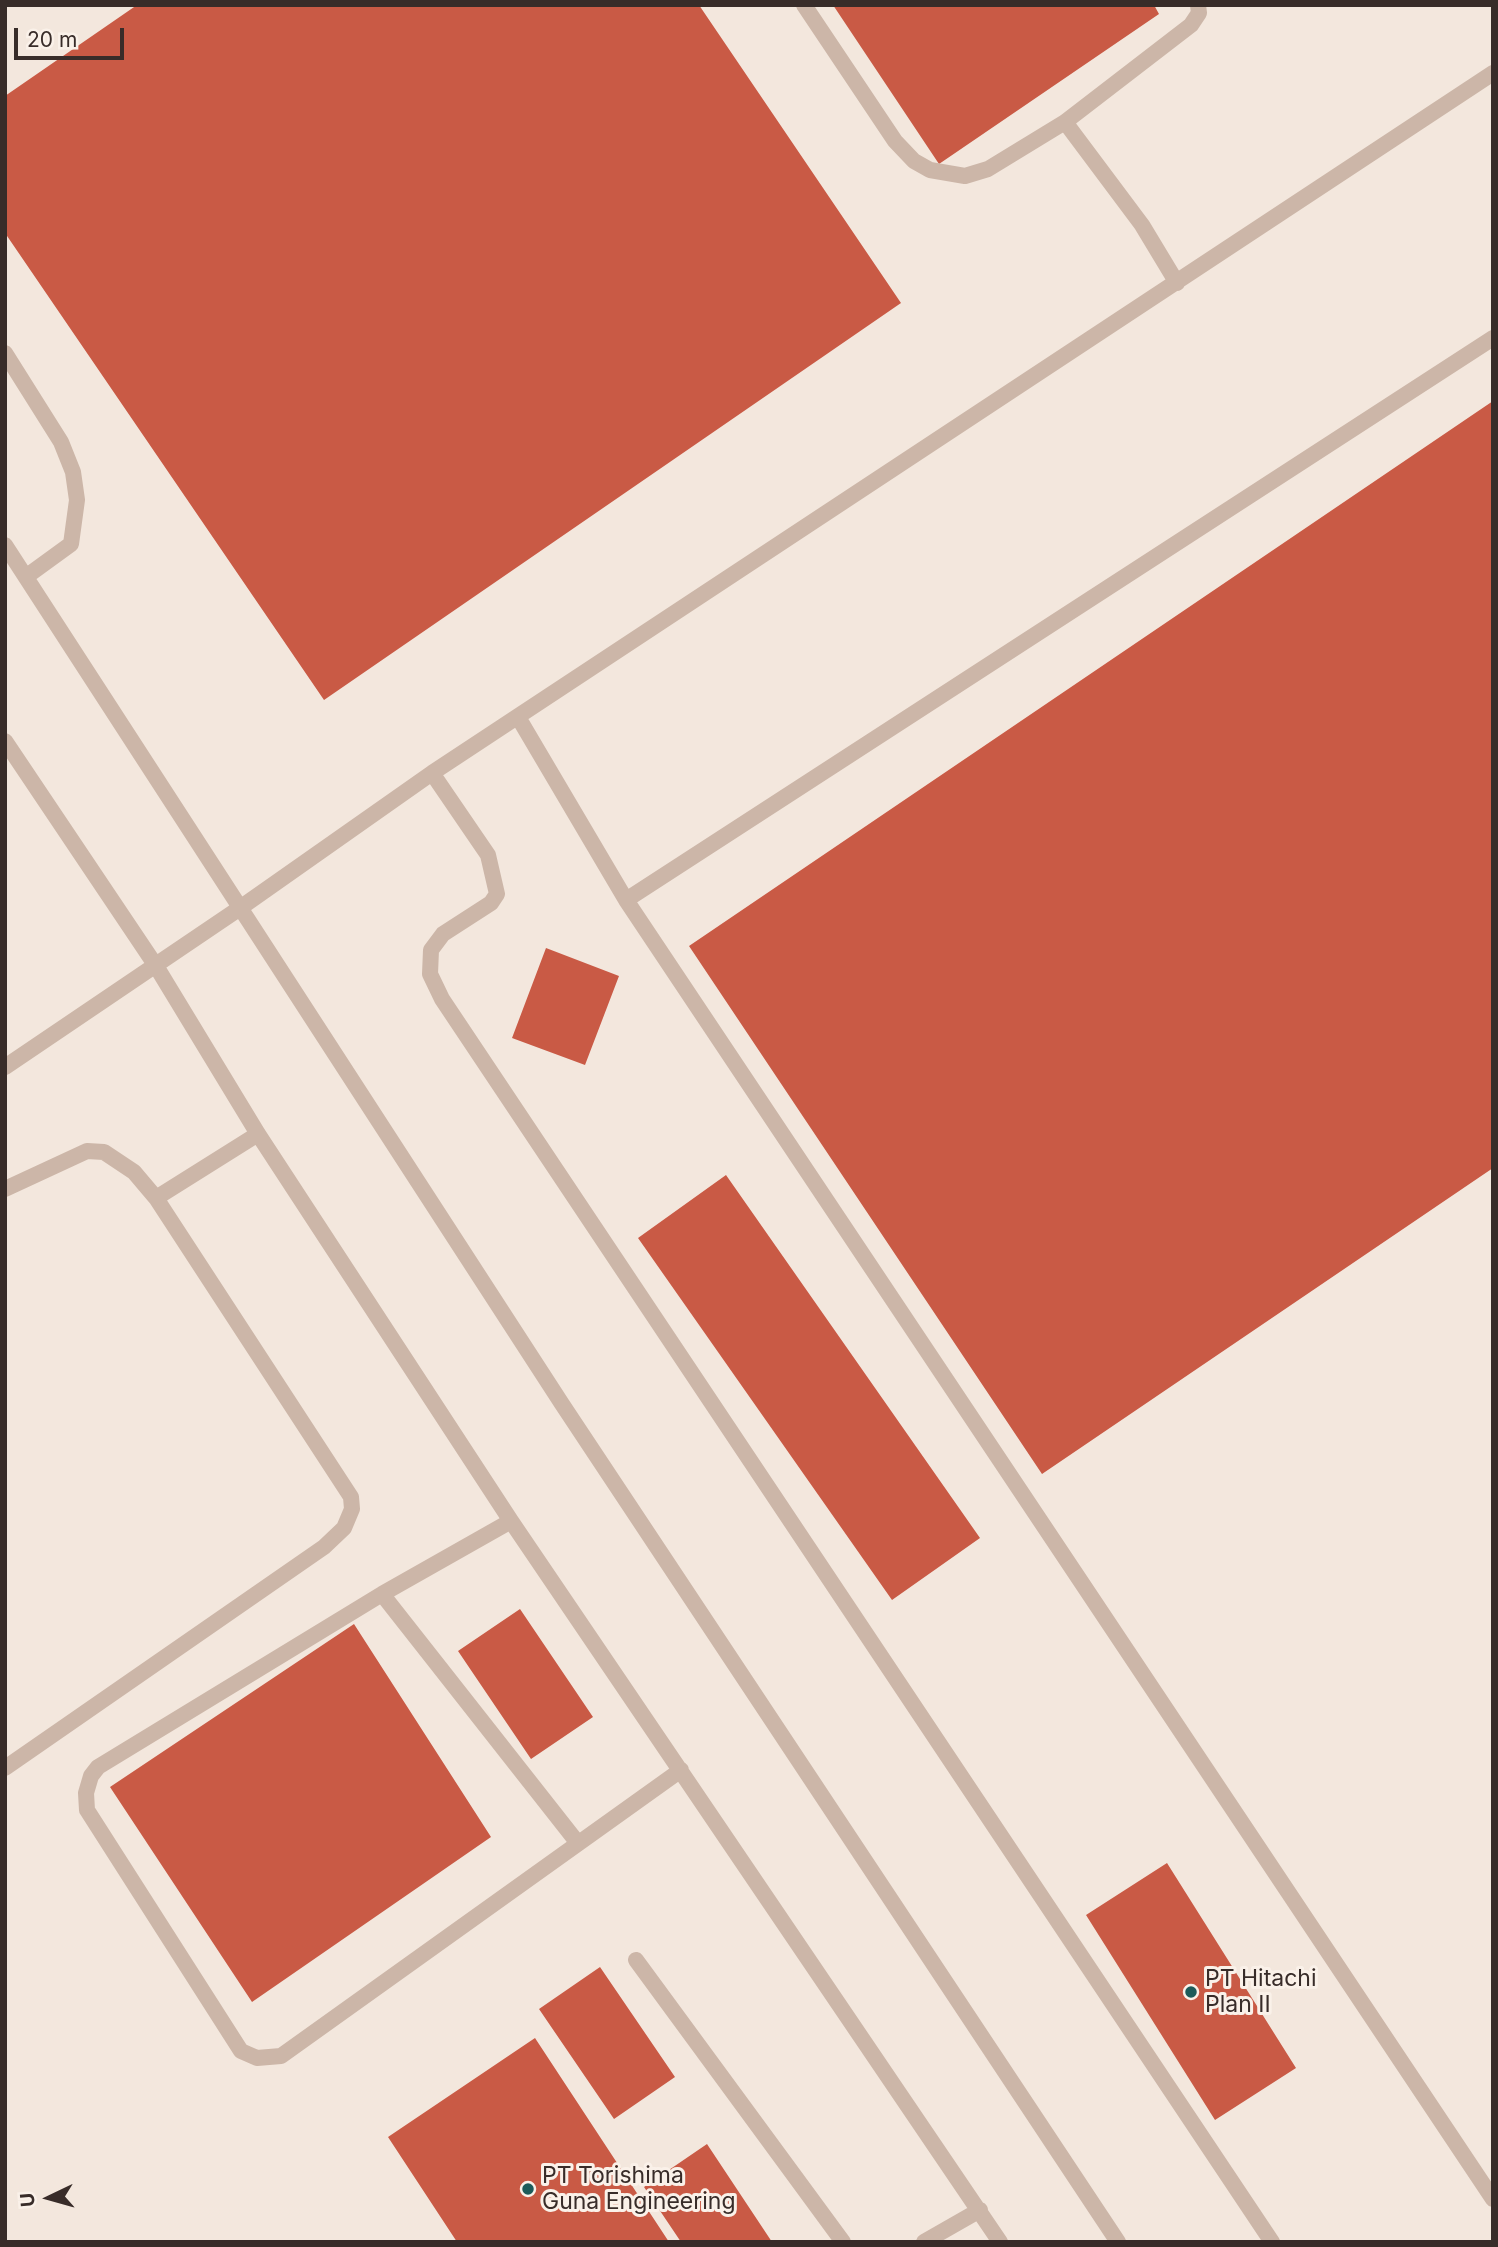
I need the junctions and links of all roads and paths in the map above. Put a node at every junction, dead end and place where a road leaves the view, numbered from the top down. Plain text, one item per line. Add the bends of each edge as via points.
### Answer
1 (804, 5) edge
2 (1198, 5) edge
3 (1493, 73) edge
4 (1065, 122) junction
5 (1177, 283) junction
6 (1493, 338) edge
7 (5, 354) edge
8 (5, 545) edge
9 (27, 576) junction
10 (518, 718) junction
11 (5, 741) edge
12 (432, 773) junction
13 (626, 900) junction
14 (240, 908) junction
15 (156, 966) junction
16 (5, 1067) edge
17 (258, 1135) junction
18 (5, 1189) edge
19 (156, 1199) junction
20 (511, 1521) junction
21 (382, 1594) junction
22 (5, 1768) edge
23 (681, 1770) junction
24 (577, 1842) junction
25 (636, 1959) dead end
26 (1493, 2199) edge
27 (980, 2210) junction
28 (843, 2242) edge
29 (924, 2242) edge
30 (1000, 2242) edge
31 (1118, 2242) edge
32 (1272, 2242) edge

1 - 4 lane via 895,141 930,170 965,176 988,169
2 - 4 lane via 1199,13 1191,25
3 - 5 lane
4 - 5 lane via 1142,225
5 - 10 lane
6 - 13 lane
7 - 9 lane via 61,442 78,500 71,544
8 - 9 lane
9 - 14 lane
10 - 12 lane
10 - 13 lane
11 - 15 lane
12 - 14 lane
12 - 32 lane via 488,855 497,894 491,904 443,934 431,950 430,974 442,999
13 - 26 lane
14 - 15 lane
14 - 31 lane via 569,1415
15 - 16 lane
15 - 17 lane
17 - 19 lane
17 - 20 lane
18 - 19 lane via 87,1151 104,1152 134,1172
19 - 22 lane via 351,1497 352,1509 344,1528 324,1547
20 - 21 lane
20 - 23 lane
21 - 24 lane
21 - 24 lane via 98,1767 91,1776 86,1793 88,1811 241,2050 257,2058 281,2056
23 - 24 lane
23 - 27 lane
25 - 28 lane
27 - 29 lane
27 - 30 lane

